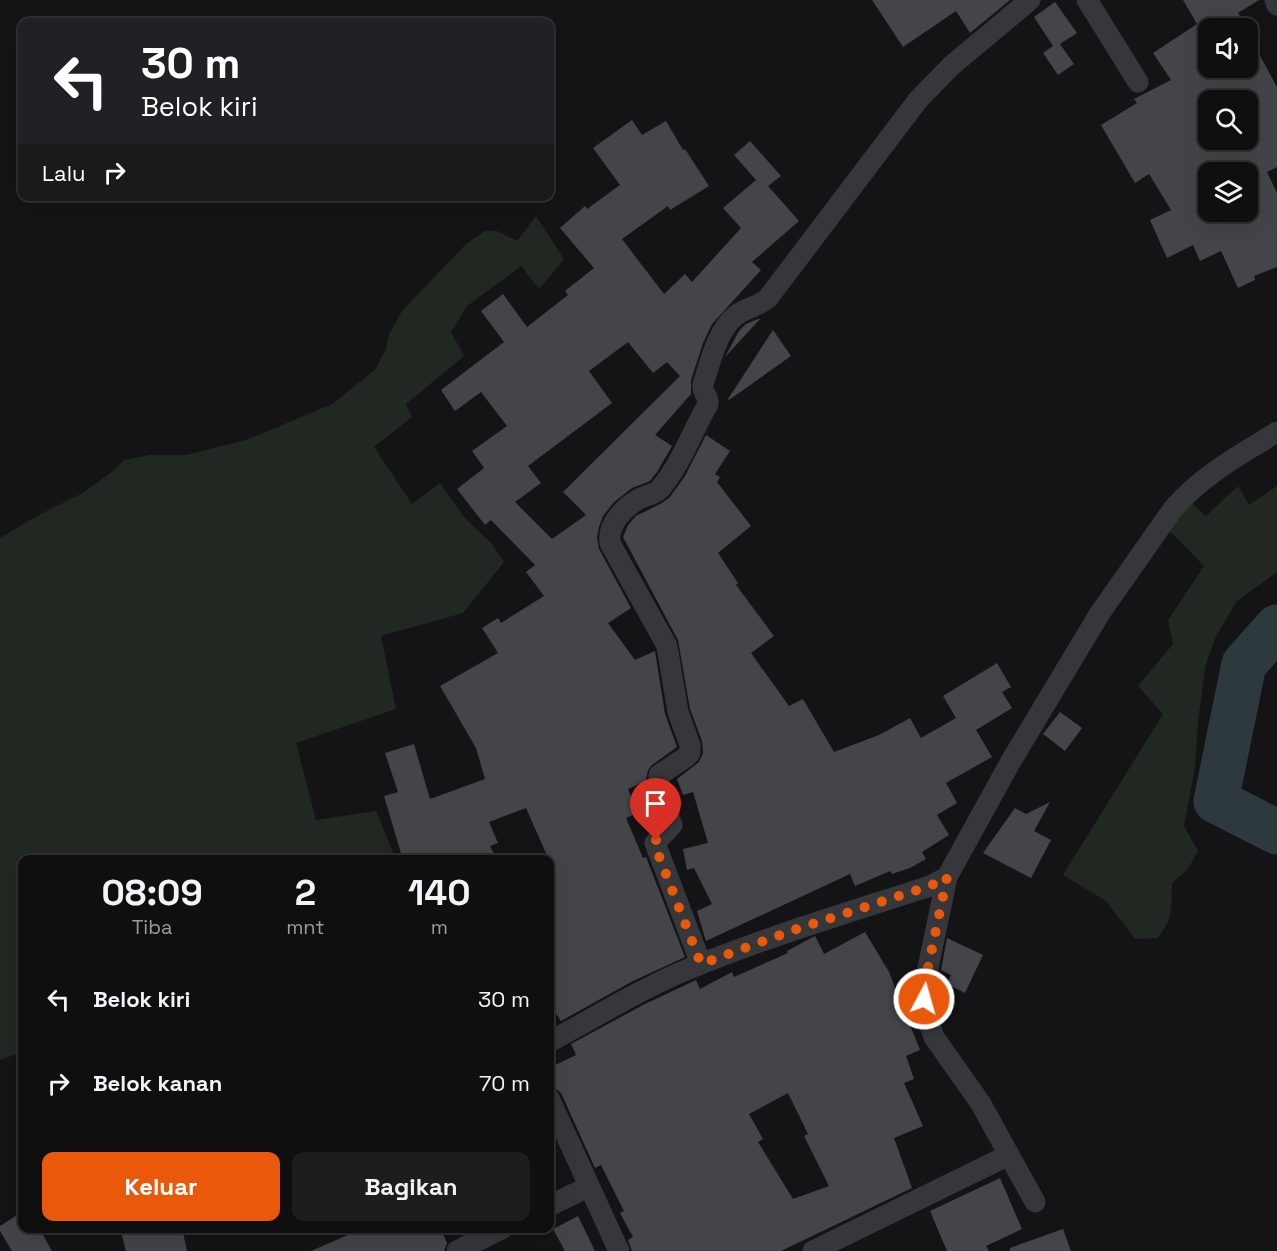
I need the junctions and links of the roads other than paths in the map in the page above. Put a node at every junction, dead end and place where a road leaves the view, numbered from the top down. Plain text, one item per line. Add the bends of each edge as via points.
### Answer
1 (1030, 0) edge
2 (1087, 0) edge
3 (1275, 0) edge
4 (1277, 5) edge
5 (1138, 82) dead end
6 (1277, 432) edge
7 (947, 877) junction
8 (701, 964) junction
9 (554, 1039) edge
10 (554, 1109) edge
11 (1010, 1155) junction
12 (588, 1187) junction
13 (1035, 1202) dead end
14 (554, 1204) edge
15 (493, 1233) edge
16 (457, 1251) edge
17 (619, 1251) edge
18 (813, 1251) edge

1 - 8 street via 951,66 918,100 781,283 760,305 730,321 718,341 703,384 708,404 686,448 658,491 636,501 611,528 610,543 667,646 678,712 690,746 686,758 659,775 659,788 672,825 655,843
2 - 5 street
3 - 4 street
6 - 7 street via 1213,472 1173,509 1094,622
7 - 8 street
7 - 11 street via 925,982 926,1014 934,1037 981,1104
8 - 9 street
10 - 12 street
11 - 13 street
11 - 18 street
12 - 14 street
12 - 17 street
15 - 16 street

